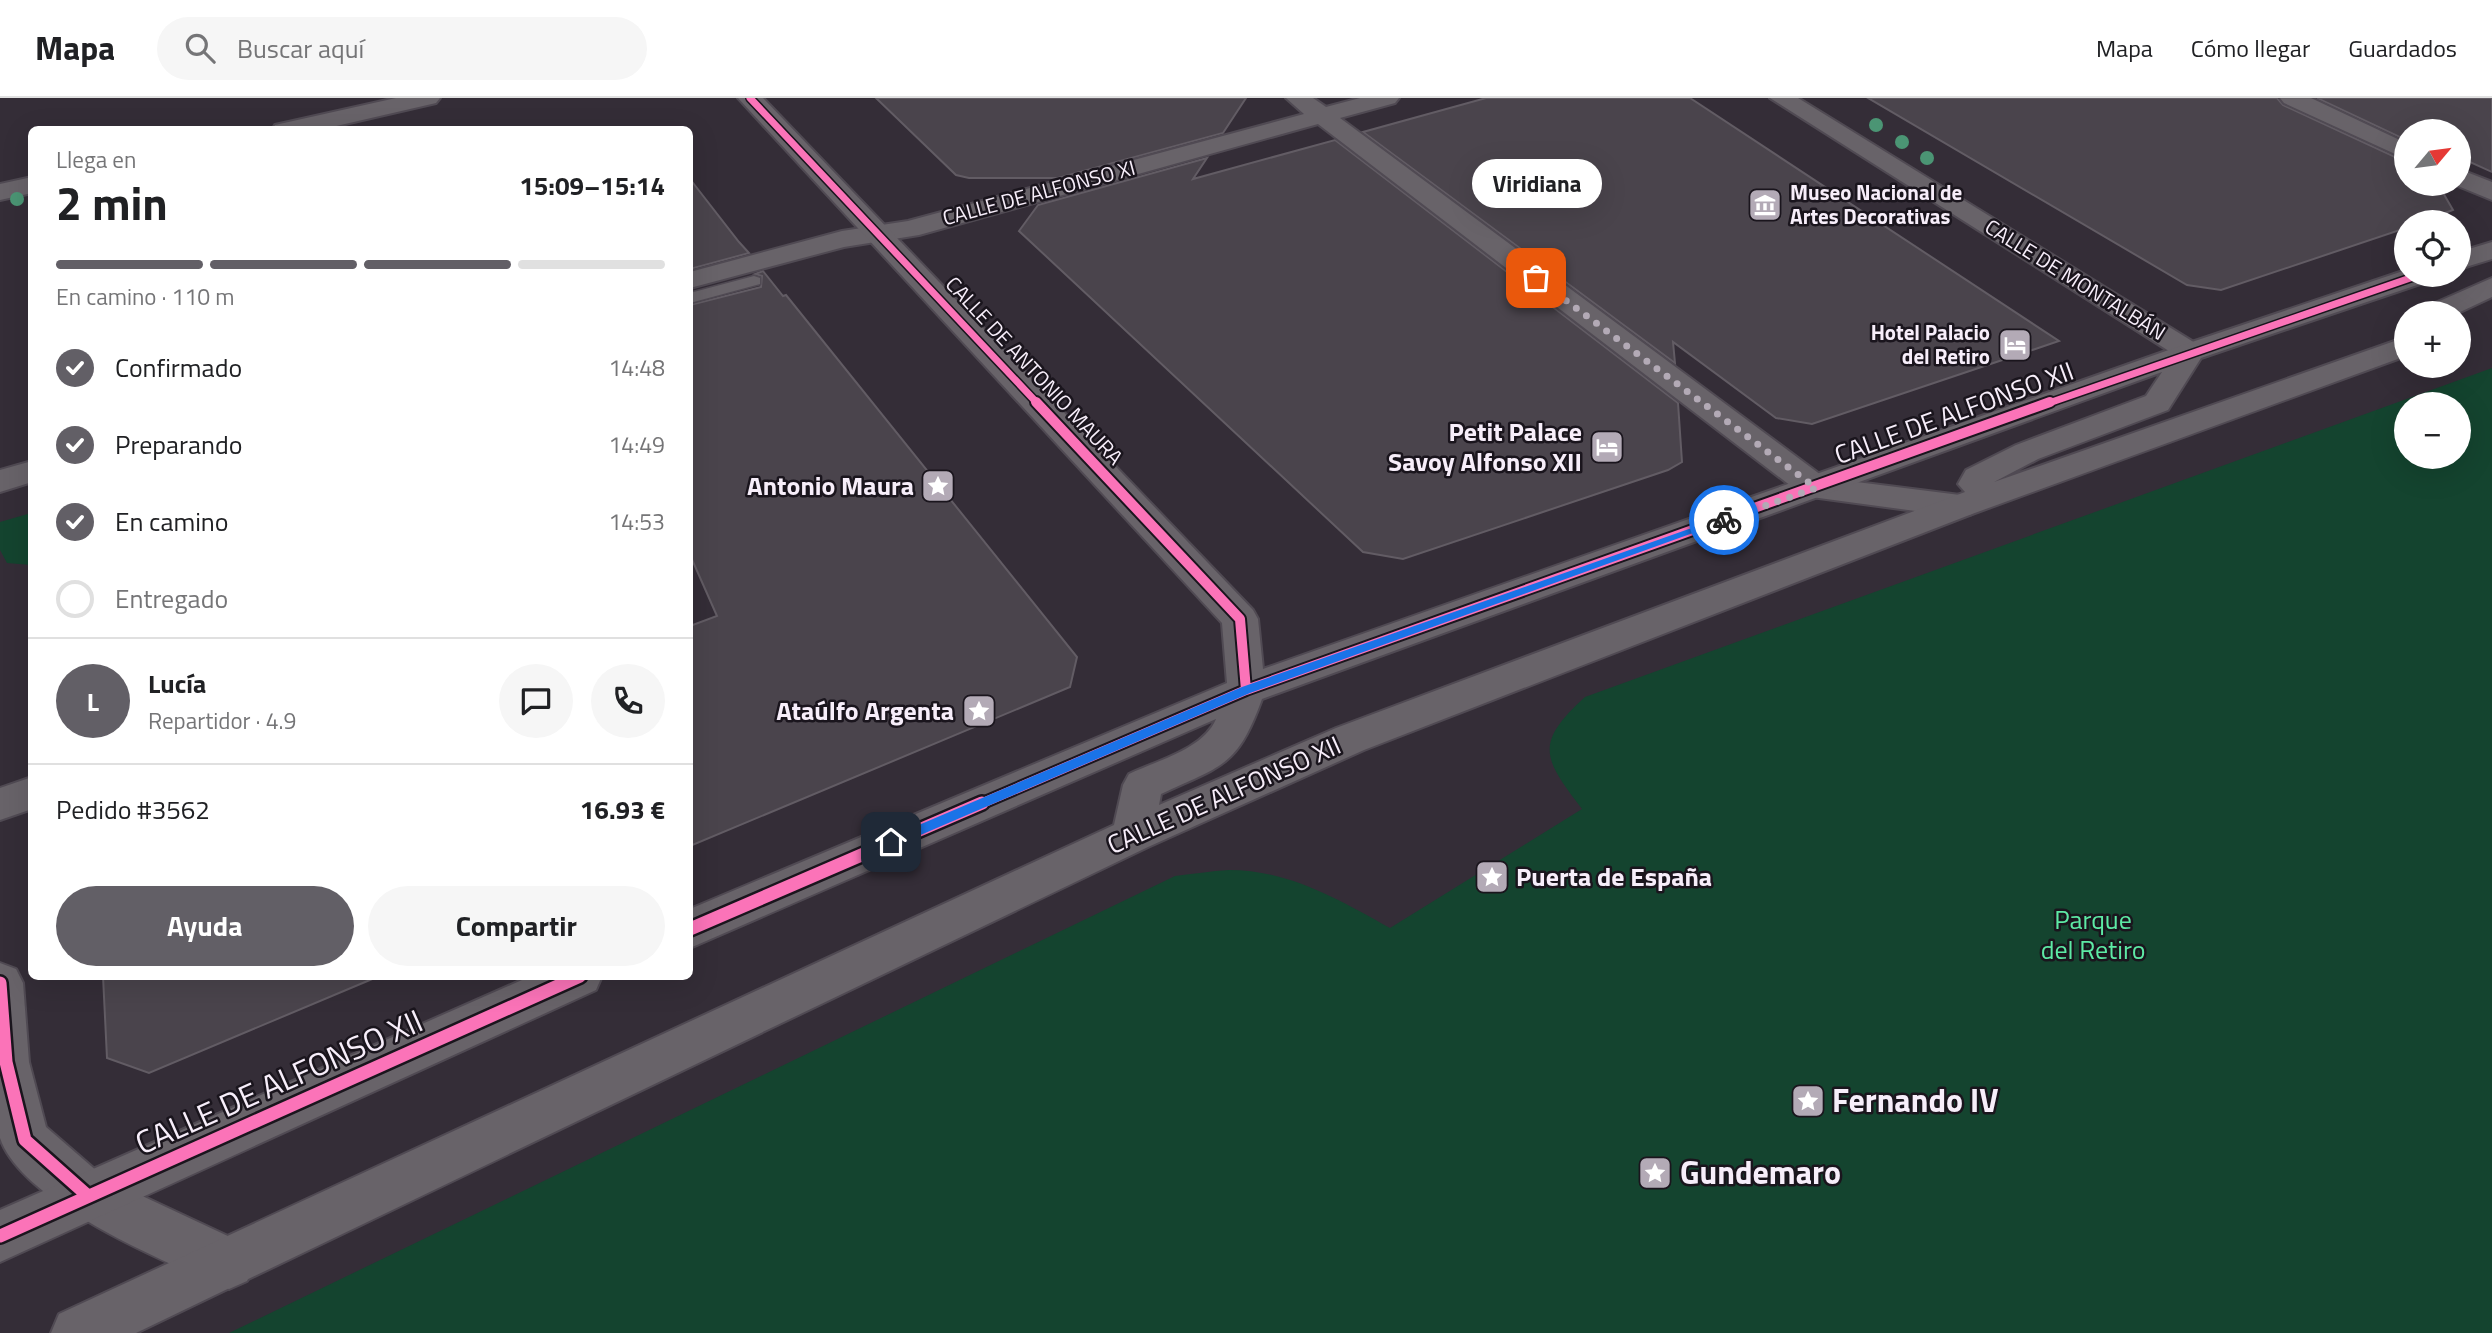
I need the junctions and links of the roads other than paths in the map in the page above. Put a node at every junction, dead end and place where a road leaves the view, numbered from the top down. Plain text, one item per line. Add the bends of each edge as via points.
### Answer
1 (428, 98) edge
2 (750, 98) edge
3 (1298, 98) edge
4 (1387, 98) edge
5 (1782, 98) edge
6 (2292, 98) edge
7 (1322, 116) junction
8 (308, 126) edge
9 (2394, 146) edge
10 (2471, 182) edge
11 (28, 186) edge
12 (0, 192) edge
13 (2492, 192) edge
14 (878, 234) junction
15 (2492, 250) edge
16 (2471, 257) edge
17 (693, 278) edge
18 (754, 281) dead end
19 (2394, 283) edge
20 (2492, 286) edge
21 (693, 297) edge
22 (2460, 301) edge
23 (2492, 315) edge
24 (2471, 323) edge
25 (2394, 350) edge
26 (2190, 352) junction
27 (28, 472) edge
28 (0, 481) edge
29 (1816, 488) junction
30 (1960, 506) junction
31 (1246, 690) junction
32 (28, 794) edge
33 (0, 804) edge
34 (1133, 835) junction
35 (693, 928) edge
36 (571, 980) edge
37 (0, 983) edge
38 (88, 1196) junction
39 (0, 1236) edge
40 (229, 1263) junction
41 (78, 1333) edge

1 - 8 street
2 - 14 street, CALLE DE ANTONIO MAURA
3 - 7 street
4 - 7 street, CALLE DE ALFONSO XI
5 - 26 street, CALLE DE MONTALBÁN
6 - 9 street
7 - 14 street, CALLE DE ALFONSO XI
7 - 29 street
10 - 13 street
11 - 12 street
14 - 17 street, CALLE DE ALFONSO XI via 842,239
14 - 31 street, CALLE DE ANTONIO MAURA via 1240,619
15 - 16 street
18 - 21 lane
19 - 26 street, CALLE DE ALFONSO XII
20 - 22 street
23 - 24 street
25 - 30 street, CALLE DE ALFONSO XII
26 - 29 street, CALLE DE ALFONSO XII
26 - 30 street via 2157,403 2027,452 1990,471 1979,477
27 - 28 street
29 - 30 street
29 - 31 street, CALLE DE ALFONSO XII
30 - 34 street, CALLE DE ALFONSO XII via 1350,739
31 - 34 street via 1230,733 1213,752 1143,785
31 - 35 street, CALLE DE ALFONSO XII
32 - 33 street
34 - 40 street, CALLE DE ALFONSO XII
36 - 38 street, CALLE DE ALFONSO XII
37 - 38 street via 6,1062 25,1140
38 - 39 street, CALLE DE ALFONSO XII
38 - 40 street
40 - 41 street, CALLE DE ALFONSO XII

